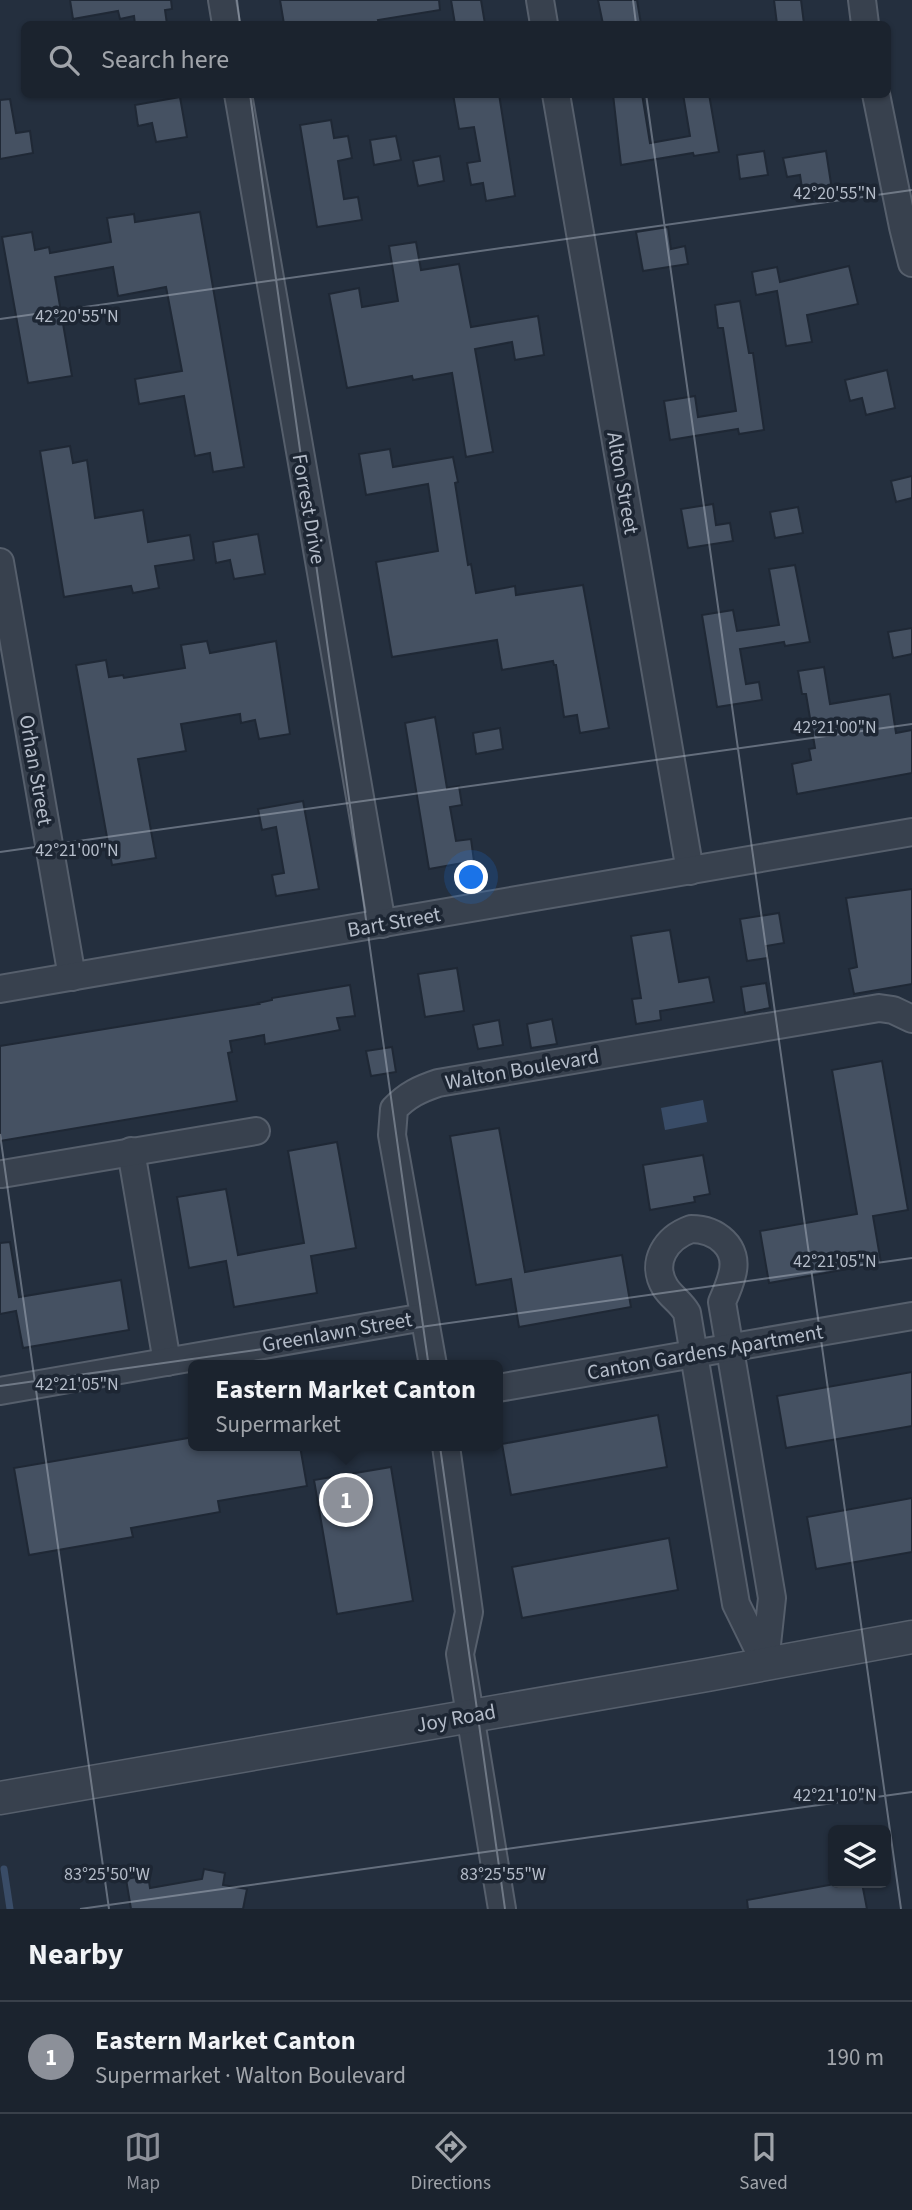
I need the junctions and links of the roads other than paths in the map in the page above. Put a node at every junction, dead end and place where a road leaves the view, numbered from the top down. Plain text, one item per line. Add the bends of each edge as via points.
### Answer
1 (222, 0) edge
2 (540, 0) edge
3 (862, 0) edge
4 (226, 21) edge
5 (544, 21) edge
6 (865, 21) edge
7 (239, 98) edge
8 (557, 98) edge
9 (877, 98) edge
10 (912, 262) edge
11 (0, 562) edge
12 (912, 832) edge
13 (690, 871) junction
14 (382, 924) junction
15 (72, 977) junction
16 (0, 989) edge
17 (912, 1019) edge
18 (256, 1131) dead end
19 (131, 1151) junction
20 (2, 1174) dead end
21 (912, 1316) edge
22 (424, 1317) junction
23 (730, 1348) junction
24 (694, 1355) junction
25 (432, 1360) edge
26 (167, 1362) junction
27 (503, 1387) edge
28 (0, 1391) edge
29 (447, 1451) edge
30 (754, 1492) junction
31 (718, 1499) junction
32 (912, 1637) edge
33 (765, 1663) junction
34 (470, 1715) junction
35 (0, 1798) edge
36 (502, 1909) edge

1 - 4 street
2 - 5 street
3 - 6 street
7 - 14 street, Forrest Drive
8 - 13 street, Alton Street
9 - 10 street
11 - 15 street, Orhan Street
12 - 13 street, Bart Street
13 - 14 street, Bart Street
14 - 15 street, Bart Street
15 - 16 street, Bart Street
17 - 22 street, Walton Boulevard via 879,1008 438,1083 405,1097 394,1108 392,1135
18 - 19 street
19 - 20 street
19 - 26 street
21 - 23 street, Canton Gardens Apartment
22 - 25 street, Walton Boulevard
22 - 26 street, Greenlawn Street
23 - 24 street, Canton Gardens Apartment
23 - 24 street via 722,1302 733,1275 732,1256 715,1234 691,1229 666,1244 659,1272 665,1287 687,1313
23 - 30 street
24 - 27 street, Canton Gardens Apartment
24 - 31 street
26 - 28 street, Greenlawn Street
29 - 34 street via 469,1612 460,1654
30 - 31 street
30 - 33 street via 772,1598
31 - 33 street via 736,1604
32 - 33 street, Joy Road
33 - 34 street, Joy Road
34 - 35 street, Joy Road
34 - 36 street

